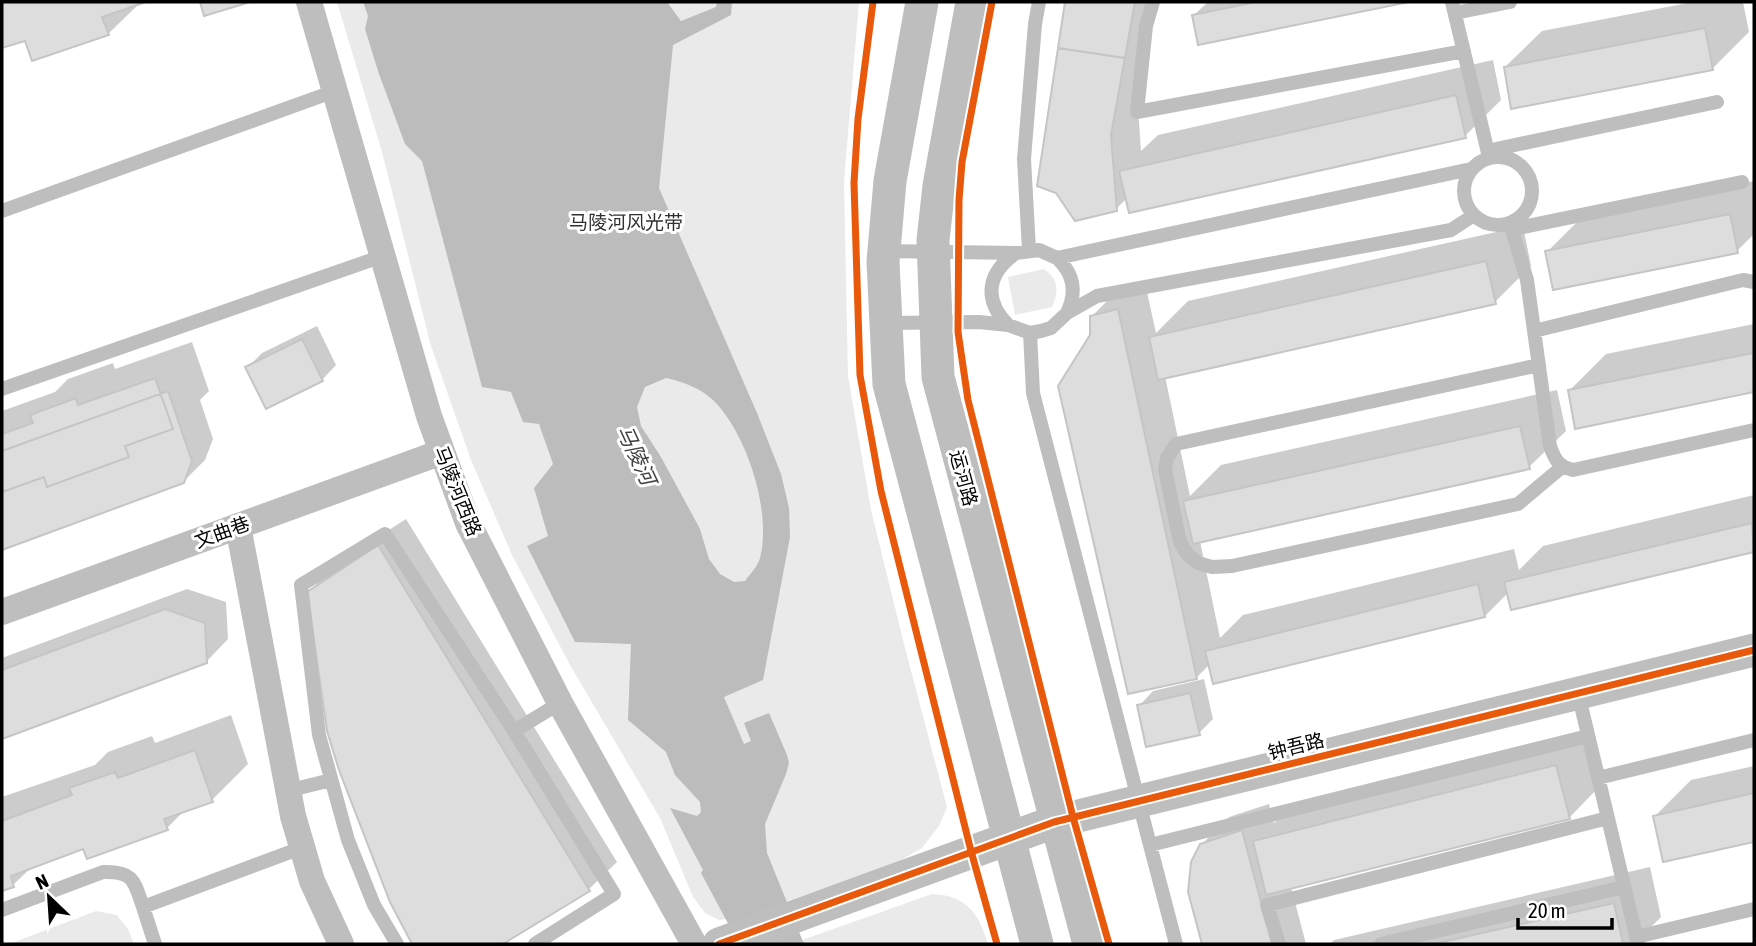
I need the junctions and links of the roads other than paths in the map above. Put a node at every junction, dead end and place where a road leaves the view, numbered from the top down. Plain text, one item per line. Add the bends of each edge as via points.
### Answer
1 (309, 2) edge
2 (922, 2) edge
3 (972, 2) edge
4 (1039, 2) edge
5 (1153, 2) edge
6 (1510, 2) edge
7 (1454, 7) edge
8 (1464, 51) junction
9 (335, 91) junction
10 (1717, 102) dead end
11 (1489, 157) junction
12 (1471, 169) junction
13 (1742, 182) dead end
14 (2, 211) edge
15 (1474, 215) junction
16 (1510, 223) junction
17 (884, 251) junction
18 (932, 251) junction
19 (1022, 252) junction
20 (383, 256) junction
21 (1057, 258) junction
22 (1754, 282) edge
23 (1067, 313) junction
24 (886, 323) junction
25 (935, 323) junction
26 (1009, 325) junction
27 (1534, 331) junction
28 (1030, 332) junction
29 (1539, 365) junction
30 (2, 389) edge
31 (1754, 430) edge
32 (442, 452) junction
33 (1562, 467) junction
34 (238, 526) junction
35 (2, 612) edge
36 (1754, 650) edge
37 (1577, 693) junction
38 (560, 703) junction
39 (514, 731) junction
40 (1588, 736) junction
41 (1754, 740) edge
42 (1598, 778) junction
43 (331, 780) junction
44 (287, 791) junction
45 (1139, 801) junction
46 (1608, 818) junction
47 (1054, 822) junction
48 (1008, 838) junction
49 (1150, 845) junction
50 (302, 848) junction
51 (1624, 887) junction
52 (143, 907) junction
53 (1754, 909) edge
54 (2, 910) edge
55 (1637, 941) edge
56 (723, 943) edge
57 (155, 944) edge
58 (341, 944) edge
59 (397, 944) edge
60 (535, 944) edge
61 (694, 944) edge
62 (1037, 944) edge
63 (1088, 944) edge
64 (1176, 944) edge
65 (1279, 944) edge
66 (1381, 944) edge

1 - 9 street, 马陵河西路
2 - 17 street via 890,181
3 - 18 street, 运河路
4 - 19 lane via 1024,159
5 - 8 lane via 1137,112
6 - 7 lane
7 - 8 lane
8 - 11 lane
9 - 14 lane
9 - 20 street, 马陵河西路
10 - 11 lane via 1496,149
11 - 12 lane
11 - 16 lane via 1513,160 1530,176 1527,210
12 - 15 lane via 1463,189
12 - 21 lane
13 - 16 lane via 1518,228
15 - 16 lane via 1486,223
15 - 23 lane via 1451,230 1097,296
16 - 27 lane via 1527,279
17 - 18 lane
17 - 24 street
18 - 19 lane
18 - 25 street, 运河路
19 - 21 lane via 1039,250
19 - 26 lane via 1004,261 992,282 994,306
20 - 30 lane
20 - 32 street, 马陵河西路
21 - 23 lane via 1066,266 1074,290
22 - 27 lane via 1743,280
23 - 28 lane via 1051,328
24 - 25 lane
24 - 48 street via 889,384
25 - 26 lane
25 - 47 street, 运河路 via 938,377
26 - 28 lane
27 - 29 lane
28 - 45 lane via 1033,393
29 - 33 lane via 1550,446
29 - 33 lane via 1176,444 1165,470 1180,542 1198,563 1232,566 1518,503
31 - 33 lane via 1573,470
32 - 34 street, 文曲巷
32 - 38 street, 马陵河西路 via 468,523
34 - 35 street, 文曲巷
34 - 44 street
36 - 37 street, 钟吾路
37 - 40 lane
37 - 45 street, 钟吾路
38 - 39 lane
38 - 61 street, 马陵河西路
39 - 43 lane via 385,534 301,585 319,735
39 - 60 lane via 614,894
40 - 42 lane
40 - 49 lane
41 - 42 lane
42 - 46 lane
43 - 44 lane
43 - 59 lane via 374,905
44 - 50 street
45 - 47 street, 钟吾路
45 - 49 lane
46 - 51 lane
46 - 65 lane via 1267,905
47 - 48 street, 钟吾路
47 - 63 street, 运河路
48 - 56 street, 钟吾路
48 - 62 street
49 - 64 lane
50 - 52 lane
50 - 58 street
51 - 55 lane
51 - 66 lane
52 - 54 lane via 129,875 103,872
52 - 57 lane
53 - 55 lane

